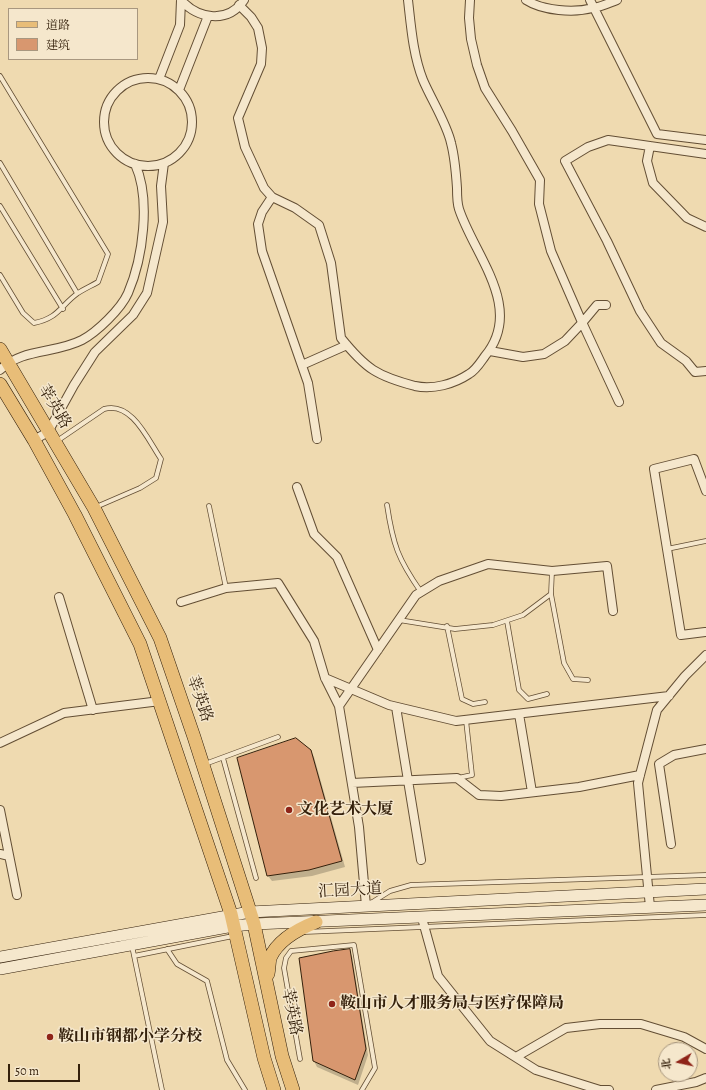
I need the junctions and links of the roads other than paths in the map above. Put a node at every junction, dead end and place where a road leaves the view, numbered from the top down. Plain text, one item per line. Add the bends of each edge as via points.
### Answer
1 (181, 0) edge
2 (408, 0) edge
3 (470, 0) edge
4 (526, 0) edge
5 (590, 0) edge
6 (617, 0) edge
7 (242, 2) edge
8 (593, 9) junction
9 (208, 16) junction
10 (0, 76) edge
11 (159, 79) junction
12 (179, 90) junction
13 (706, 140) edge
14 (650, 146) junction
15 (706, 154) edge
16 (0, 163) edge
17 (164, 163) junction
18 (135, 164) junction
19 (272, 197) junction
20 (0, 206) edge
21 (706, 227) edge
22 (0, 275) edge
23 (77, 293) junction
24 (606, 305) dead end
25 (62, 309) junction
26 (582, 323) junction
27 (347, 345) junction
28 (0, 349) edge
29 (490, 351) junction
30 (302, 365) junction
31 (4, 366) edge
32 (706, 371) edge
33 (0, 384) edge
34 (619, 402) dead end
35 (52, 437) junction
36 (317, 439) dead end
37 (34, 440) junction
38 (297, 487) dead end
39 (706, 491) edge
40 (387, 505) dead end
41 (208, 506) dead end
42 (94, 508) junction
43 (706, 541) edge
44 (667, 549) junction
45 (552, 571) junction
46 (226, 588) junction
47 (422, 592) junction
48 (551, 594) junction
49 (59, 597) dead end
50 (181, 602) dead end
51 (613, 611) dead end
52 (399, 620) junction
53 (507, 621) junction
54 (447, 626) junction
55 (705, 632) dead end
56 (378, 650) junction
57 (706, 656) edge
58 (325, 678) junction
59 (588, 680) dead end
60 (351, 689) junction
61 (547, 694) dead end
62 (669, 696) junction
63 (160, 701) junction
64 (485, 702) dead end
65 (339, 706) junction
66 (396, 707) junction
67 (93, 710) junction
68 (519, 714) junction
69 (466, 720) junction
70 (278, 736) dead end
71 (0, 743) edge
72 (706, 749) edge
73 (223, 758) junction
74 (203, 765) junction
75 (640, 775) junction
76 (457, 778) junction
77 (408, 780) junction
78 (352, 783) junction
79 (532, 792) junction
80 (0, 810) edge
81 (671, 844) dead end
82 (0, 854) edge
83 (9, 856) junction
84 (421, 860) dead end
85 (706, 875) edge
86 (256, 878) dead end
87 (647, 878) junction
88 (706, 889) edge
89 (648, 892) junction
90 (17, 896) dead end
91 (706, 905) edge
92 (366, 906) junction
93 (650, 907) junction
94 (706, 915) edge
95 (252, 918) junction
96 (316, 922) junction
97 (423, 923) junction
98 (233, 925) junction
99 (294, 933) junction
100 (167, 949) junction
101 (133, 950) junction
102 (0, 957) edge
103 (0, 969) edge
104 (267, 982) junction
105 (706, 1049) edge
106 (516, 1057) junction
107 (300, 1059) dead end
108 (706, 1078) edge
109 (291, 1088) edge
110 (162, 1090) edge
111 (245, 1090) edge
112 (274, 1090) edge
113 (362, 1090) edge
114 (609, 1090) edge
115 (656, 1090) edge

1 - 9 street via 193,11
1 - 11 street via 180,25
2 - 29 street via 414,45 423,78 451,142 458,208 494,281 499,305 499,332
3 - 26 street via 468,18 477,66 485,88 540,180 539,204 551,251
4 - 8 street via 533,5 566,10
5 - 8 street
6 - 8 street
7 - 9 street via 233,11 221,16
7 - 19 street via 258,28 262,48 261,64 238,118 248,154 264,188
8 - 13 street via 658,134
9 - 12 street
10 - 23 lane via 108,254 98,282
11 - 12 street
11 - 18 street via 138,78 125,83 114,93 106,106 103,120 105,134 112,148 122,158
12 - 17 street via 188,102 192,116 191,131 186,145 176,156
14 - 15 street
14 - 21 street via 647,161 653,183 687,218
14 - 32 street via 608,140 588,147 565,161 640,311 661,343 695,372
16 - 23 lane
17 - 18 street via 145,166
17 - 35 street via 161,186 163,222 147,293 133,315 95,352 74,385
18 - 31 street via 141,177 144,209 142,242 128,293 106,322 82,340 29,354
19 - 27 street via 295,208 319,225 331,263 342,338
19 - 30 street via 258,224 262,251
20 - 25 lane
22 - 25 lane via 23,314 34,323 47,320
23 - 25 lane
24 - 26 street via 597,305
26 - 29 street via 565,340 544,354 523,357
26 - 34 street
27 - 29 street via 374,372 423,388 460,380 473,372
27 - 30 street
28 - 31 main road, 莘英路
30 - 36 street via 308,383
31 - 35 main road, 莘英路
33 - 37 main road
35 - 37 street
35 - 42 main road, 莘英路
35 - 42 lane via 104,409 123,409 138,425 161,459 156,478 140,488
37 - 63 main road via 140,644
38 - 56 street via 314,534 337,557
39 - 44 street via 694,459 654,469
40 - 47 lane via 395,545 404,567
41 - 46 lane
42 - 74 main road, 莘英路 via 160,638
43 - 44 lane
44 - 55 street via 681,635
45 - 47 street via 488,564 439,581
45 - 48 lane
45 - 51 street via 607,566
46 - 50 street
46 - 58 street via 278,584 314,641
47 - 52 street via 416,596
48 - 53 lane via 523,615
48 - 59 lane via 564,663 573,679
49 - 67 street
52 - 54 lane
52 - 56 street
53 - 54 lane via 455,629
53 - 61 lane via 519,690 528,698
54 - 64 lane via 462,699 473,704
56 - 60 street
57 - 62 street
58 - 60 street
58 - 65 street
60 - 65 street
60 - 66 street
62 - 68 street
62 - 75 street via 657,710
63 - 67 street
63 - 98 main road
65 - 78 street
66 - 69 street via 456,721
66 - 77 street
67 - 71 street via 64,713
68 - 69 street
68 - 79 street
69 - 76 lane via 472,775
70 - 73 lane
72 - 81 street via 674,755 659,764
73 - 74 lane
73 - 86 lane
74 - 95 main road, 莘英路
75 - 79 street via 578,787
75 - 87 street via 638,783
76 - 77 street
76 - 79 street via 479,795 501,796
77 - 78 street
77 - 84 street
78 - 92 street
80 - 83 street
82 - 83 street
83 - 90 street
85 - 87 lane
87 - 89 street
87 - 92 lane via 411,885 390,891
88 - 89 main road, 汇园大道
89 - 92 main road, 汇园大道
89 - 93 street
91 - 93 main road, 汇园大道
92 - 95 main road, 汇园大道
93 - 97 main road, 汇园大道
94 - 97 lane
95 - 96 main road, 汇园大道
95 - 98 main road, 汇园大道
95 - 104 main road, 莘英路
96 - 97 main road, 汇园大道
96 - 99 main road
97 - 99 lane
97 - 106 street via 438,976 490,1041
98 - 100 lane
98 - 101 main road, 汇园大道
98 - 102 main road, 汇园大道
98 - 112 main road
99 - 104 main road via 283,941 270,958
100 - 101 lane
100 - 111 lane via 177,964 207,981 227,1060
101 - 103 main road, 汇园大道
101 - 110 lane
104 - 109 main road, 莘英路
105 - 106 street via 684,1037 641,1024 600,1024 566,1028
106 - 114 street via 536,1070 600,1090
107 - 113 lane via 284,968 286,958 291,951 354,945 375,1068
108 - 115 street

